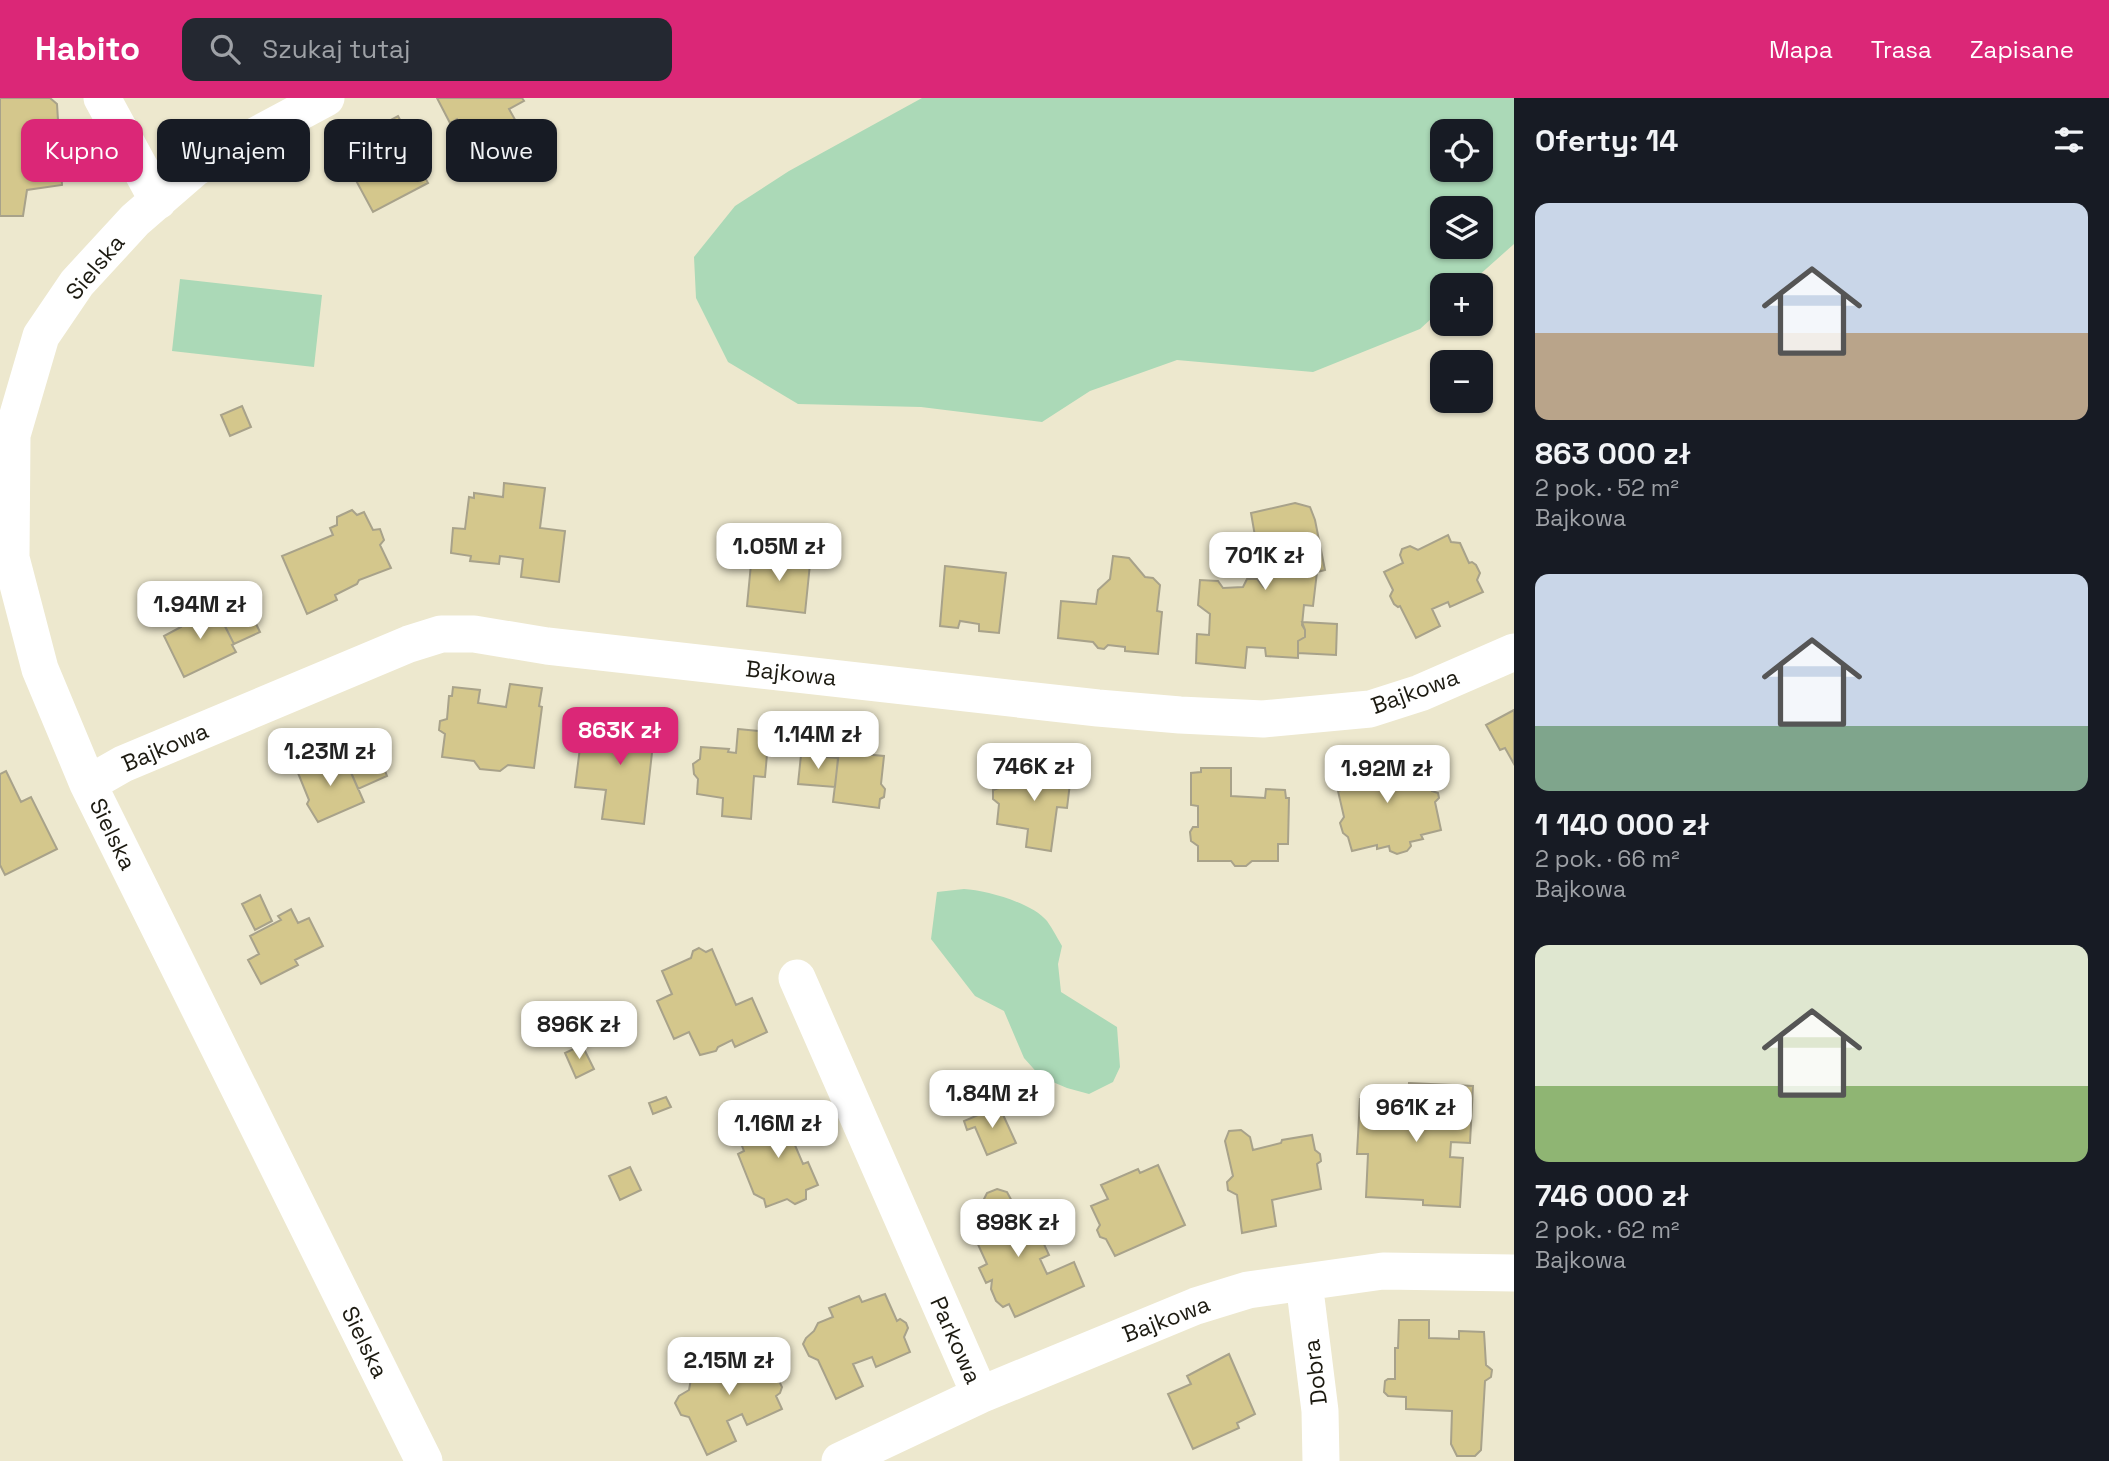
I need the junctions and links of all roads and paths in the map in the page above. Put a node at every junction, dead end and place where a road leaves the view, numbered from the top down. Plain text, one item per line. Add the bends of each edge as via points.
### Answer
1 (102, 98) edge
2 (326, 98) edge
3 (158, 201) junction
4 (1514, 652) edge
5 (88, 784) junction
6 (797, 978) dead end
7 (1514, 1273) edge
8 (1304, 1282) junction
9 (980, 1395) junction
10 (424, 1461) edge
11 (840, 1461) edge
12 (1321, 1461) edge

1 - 3 street
2 - 3 street, Sielska via 195,168
3 - 5 street, Sielska via 77,283 41,336 12,435 11,558 40,669
4 - 5 street, Bajkowa via 1420,693 1370,709 1263,719 1098,708 474,634 441,634 409,643 123,764
5 - 10 street, Sielska
6 - 9 street, Parkowa
7 - 8 street, Bajkowa via 1383,1270
8 - 9 street, Bajkowa via 1248,1290 1196,1306
8 - 12 street, Dobra via 1320,1410
9 - 11 street, Bajkowa

